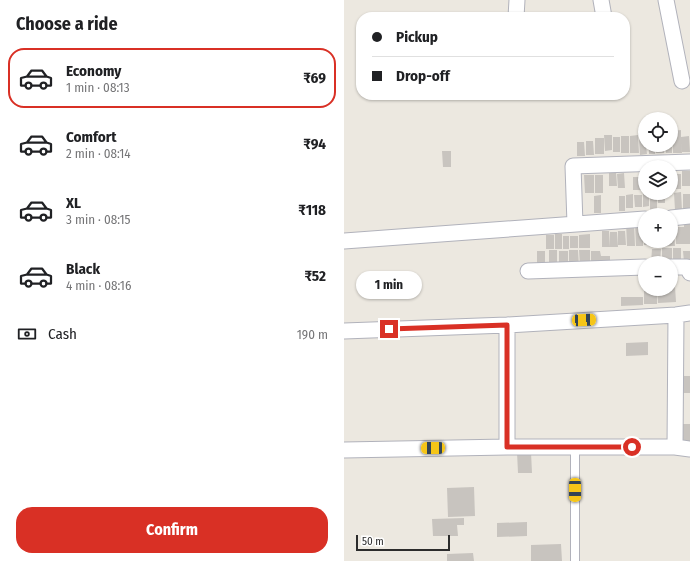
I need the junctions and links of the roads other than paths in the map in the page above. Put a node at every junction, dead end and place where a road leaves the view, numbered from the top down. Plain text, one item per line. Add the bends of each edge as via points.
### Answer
1 (517, 0) edge
2 (600, 0) edge
3 (666, 0) edge
4 (516, 12) edge
5 (603, 12) edge
6 (682, 81) dead end
7 (690, 162) edge
8 (690, 216) edge
9 (678, 217) edge
10 (638, 220) edge
11 (575, 224) junction
12 (344, 241) edge
13 (638, 267) edge
14 (678, 267) edge
15 (528, 271) dead end
16 (690, 273) edge
17 (683, 314) edge
18 (507, 325) junction
19 (344, 331) edge
20 (507, 447) junction
21 (575, 447) junction
22 (675, 447) junction
23 (690, 449) edge
24 (344, 450) edge
25 (575, 561) edge

1 - 4 street
2 - 5 street
3 - 6 street
7 - 11 street via 573,166
8 - 9 street
10 - 11 street
11 - 12 street
13 - 15 street
14 - 16 street via 687,268
17 - 18 street
17 - 22 street
18 - 19 street
18 - 20 street
20 - 21 street
20 - 24 street
21 - 22 street
21 - 25 lane
22 - 23 street

